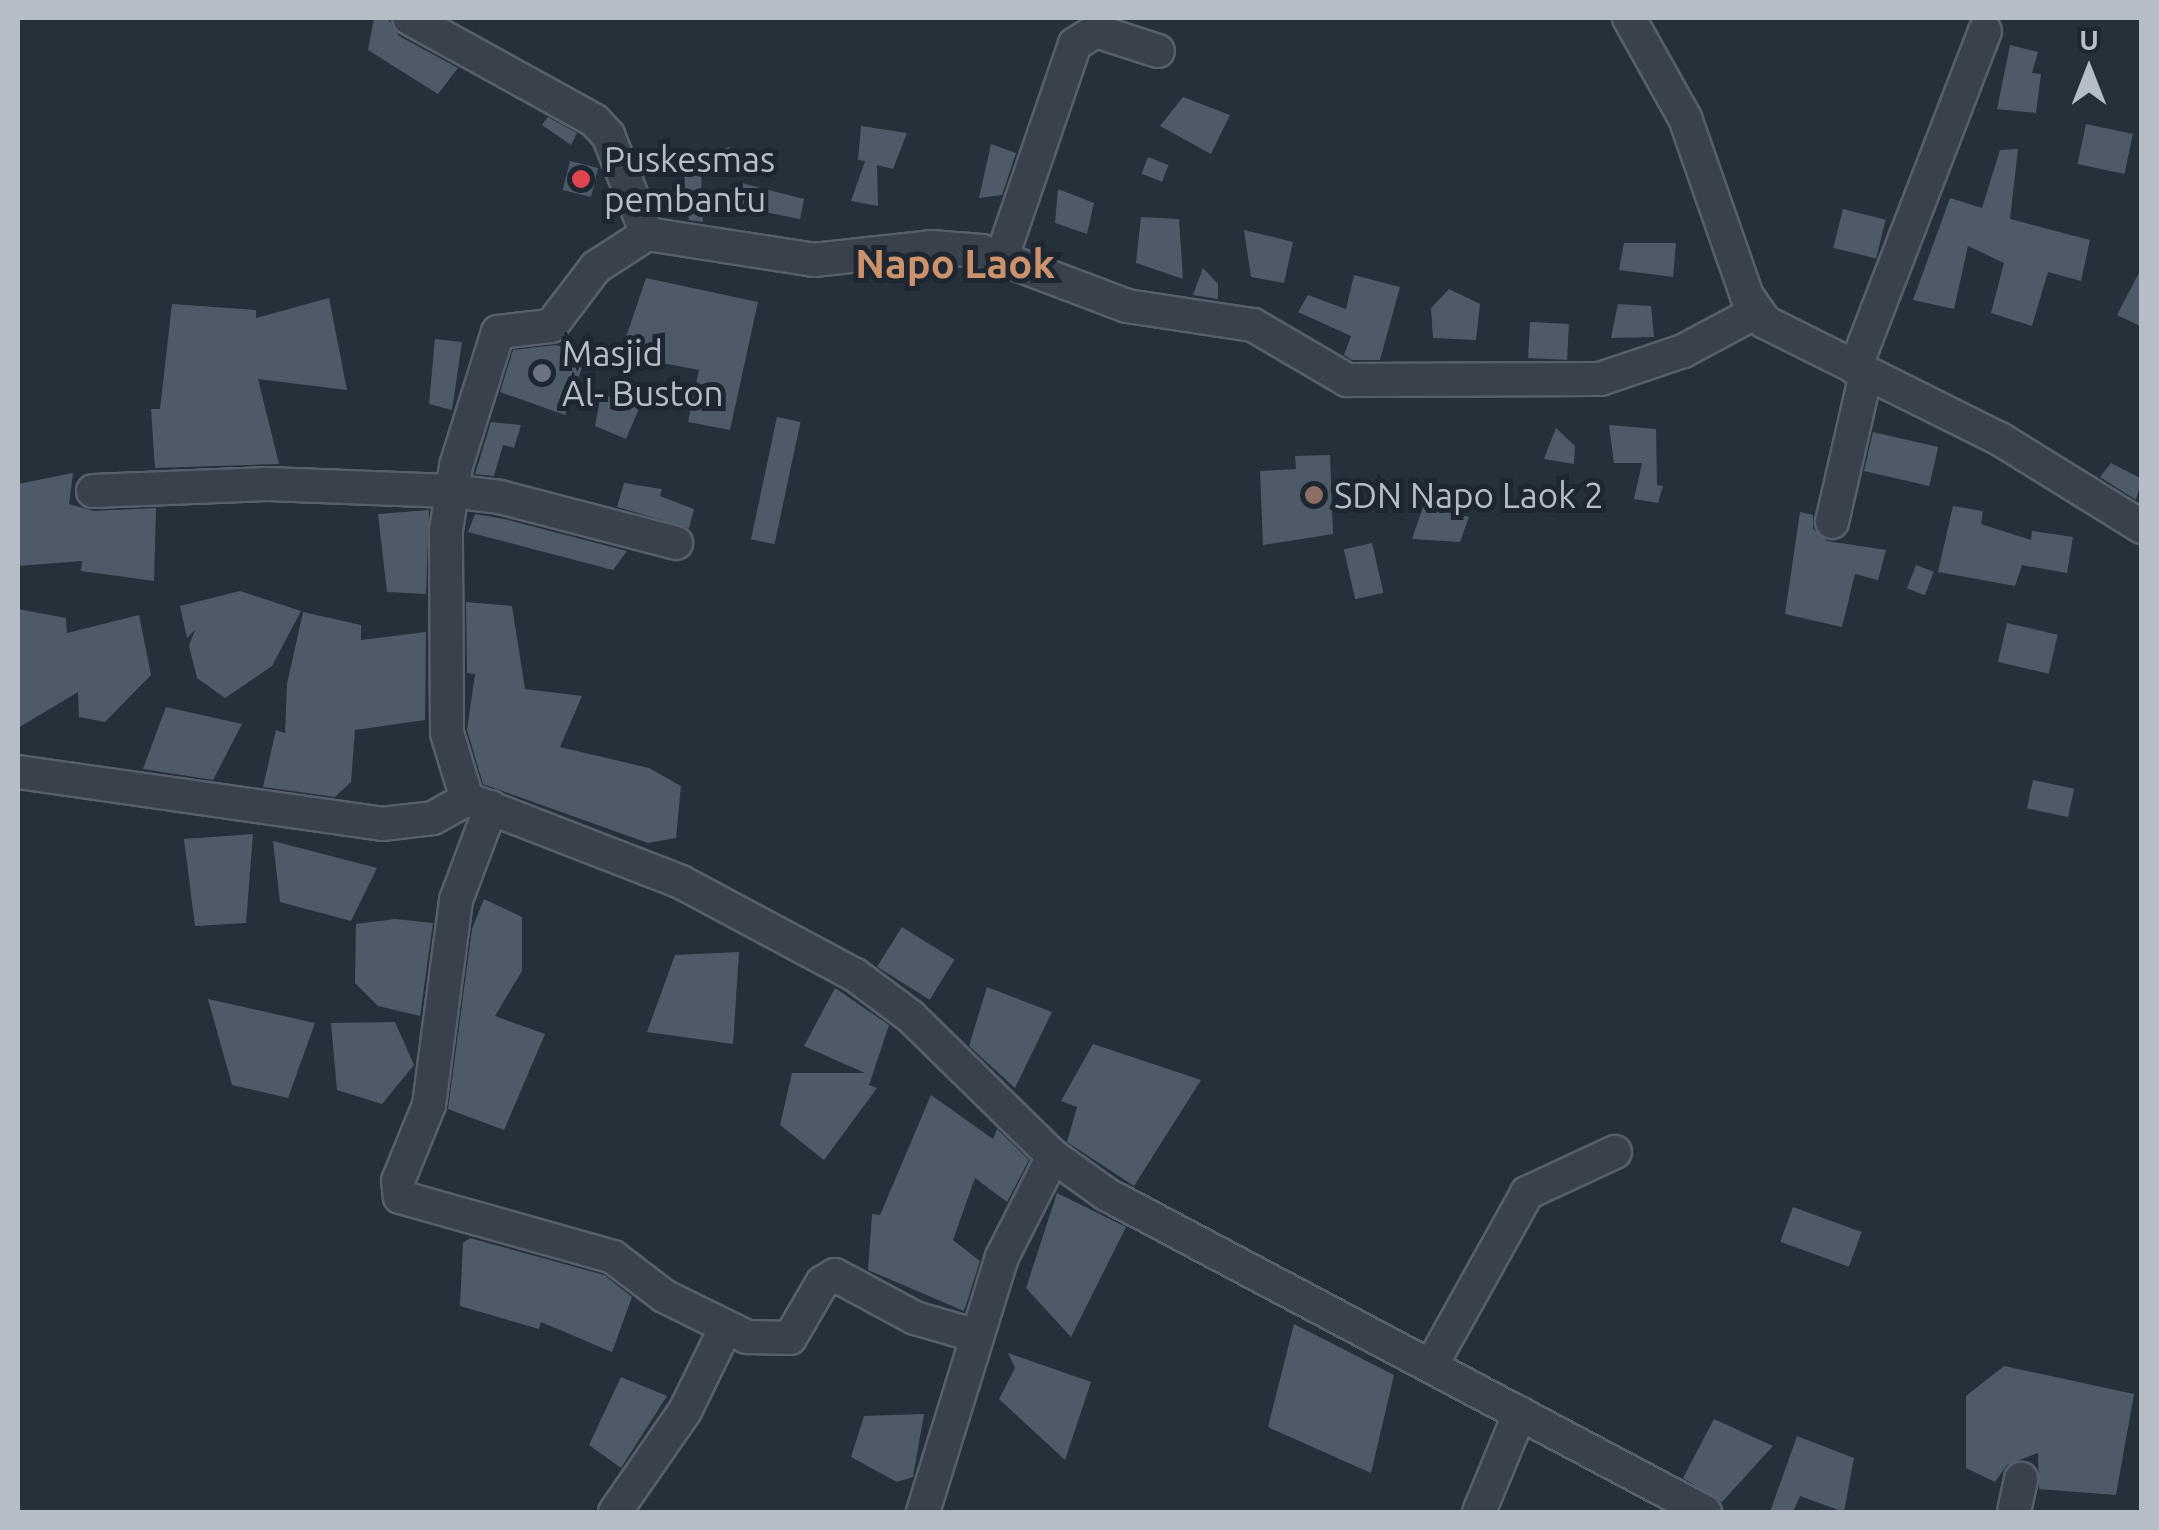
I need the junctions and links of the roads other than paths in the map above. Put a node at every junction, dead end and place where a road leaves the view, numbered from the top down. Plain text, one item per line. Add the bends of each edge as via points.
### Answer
1 (410, 18) edge
2 (1629, 18) edge
3 (1985, 32) dead end
4 (1158, 51) dead end
5 (648, 234) junction
6 (1002, 258) junction
7 (1756, 312) junction
8 (1861, 371) junction
9 (93, 491) dead end
10 (450, 492) junction
11 (1832, 522) dead end
12 (2142, 527) edge
13 (676, 543) dead end
14 (18, 772) edge
15 (479, 803) junction
16 (1616, 1152) dead end
17 (1053, 1156) junction
18 (726, 1328) junction
19 (978, 1336) junction
20 (1432, 1364) junction
21 (1520, 1414) junction
22 (2020, 1480) dead end
23 (615, 1512) edge
24 (923, 1512) edge
25 (1479, 1512) edge
26 (1705, 1512) edge
27 (2014, 1512) edge

1 - 5 street via 525,76 594,120 608,135
2 - 7 street via 1686,118
3 - 8 street
4 - 6 street via 1096,32 1074,44
5 - 6 street via 814,260 931,247
5 - 10 street via 596,267 551,326 498,332
6 - 7 street via 1127,306 1253,325 1347,380 1600,379 1682,351
7 - 8 street via 1786,338
8 - 11 street
8 - 12 street via 2000,439
9 - 10 street via 268,484
10 - 13 street via 500,497
10 - 15 street via 442,631 447,732
14 - 15 street via 382,824
15 - 17 street via 682,882 885,994 966,1064
15 - 18 street via 456,900 429,1105 397,1191 510,1232 613,1258 664,1296
16 - 20 street via 1527,1193
17 - 19 street via 1009,1240
17 - 20 street via 1167,1231
18 - 19 street via 768,1340 790,1338 822,1283 835,1275 915,1318
18 - 23 street via 685,1410
19 - 24 street
20 - 21 street
21 - 25 street
21 - 26 street
22 - 27 street

